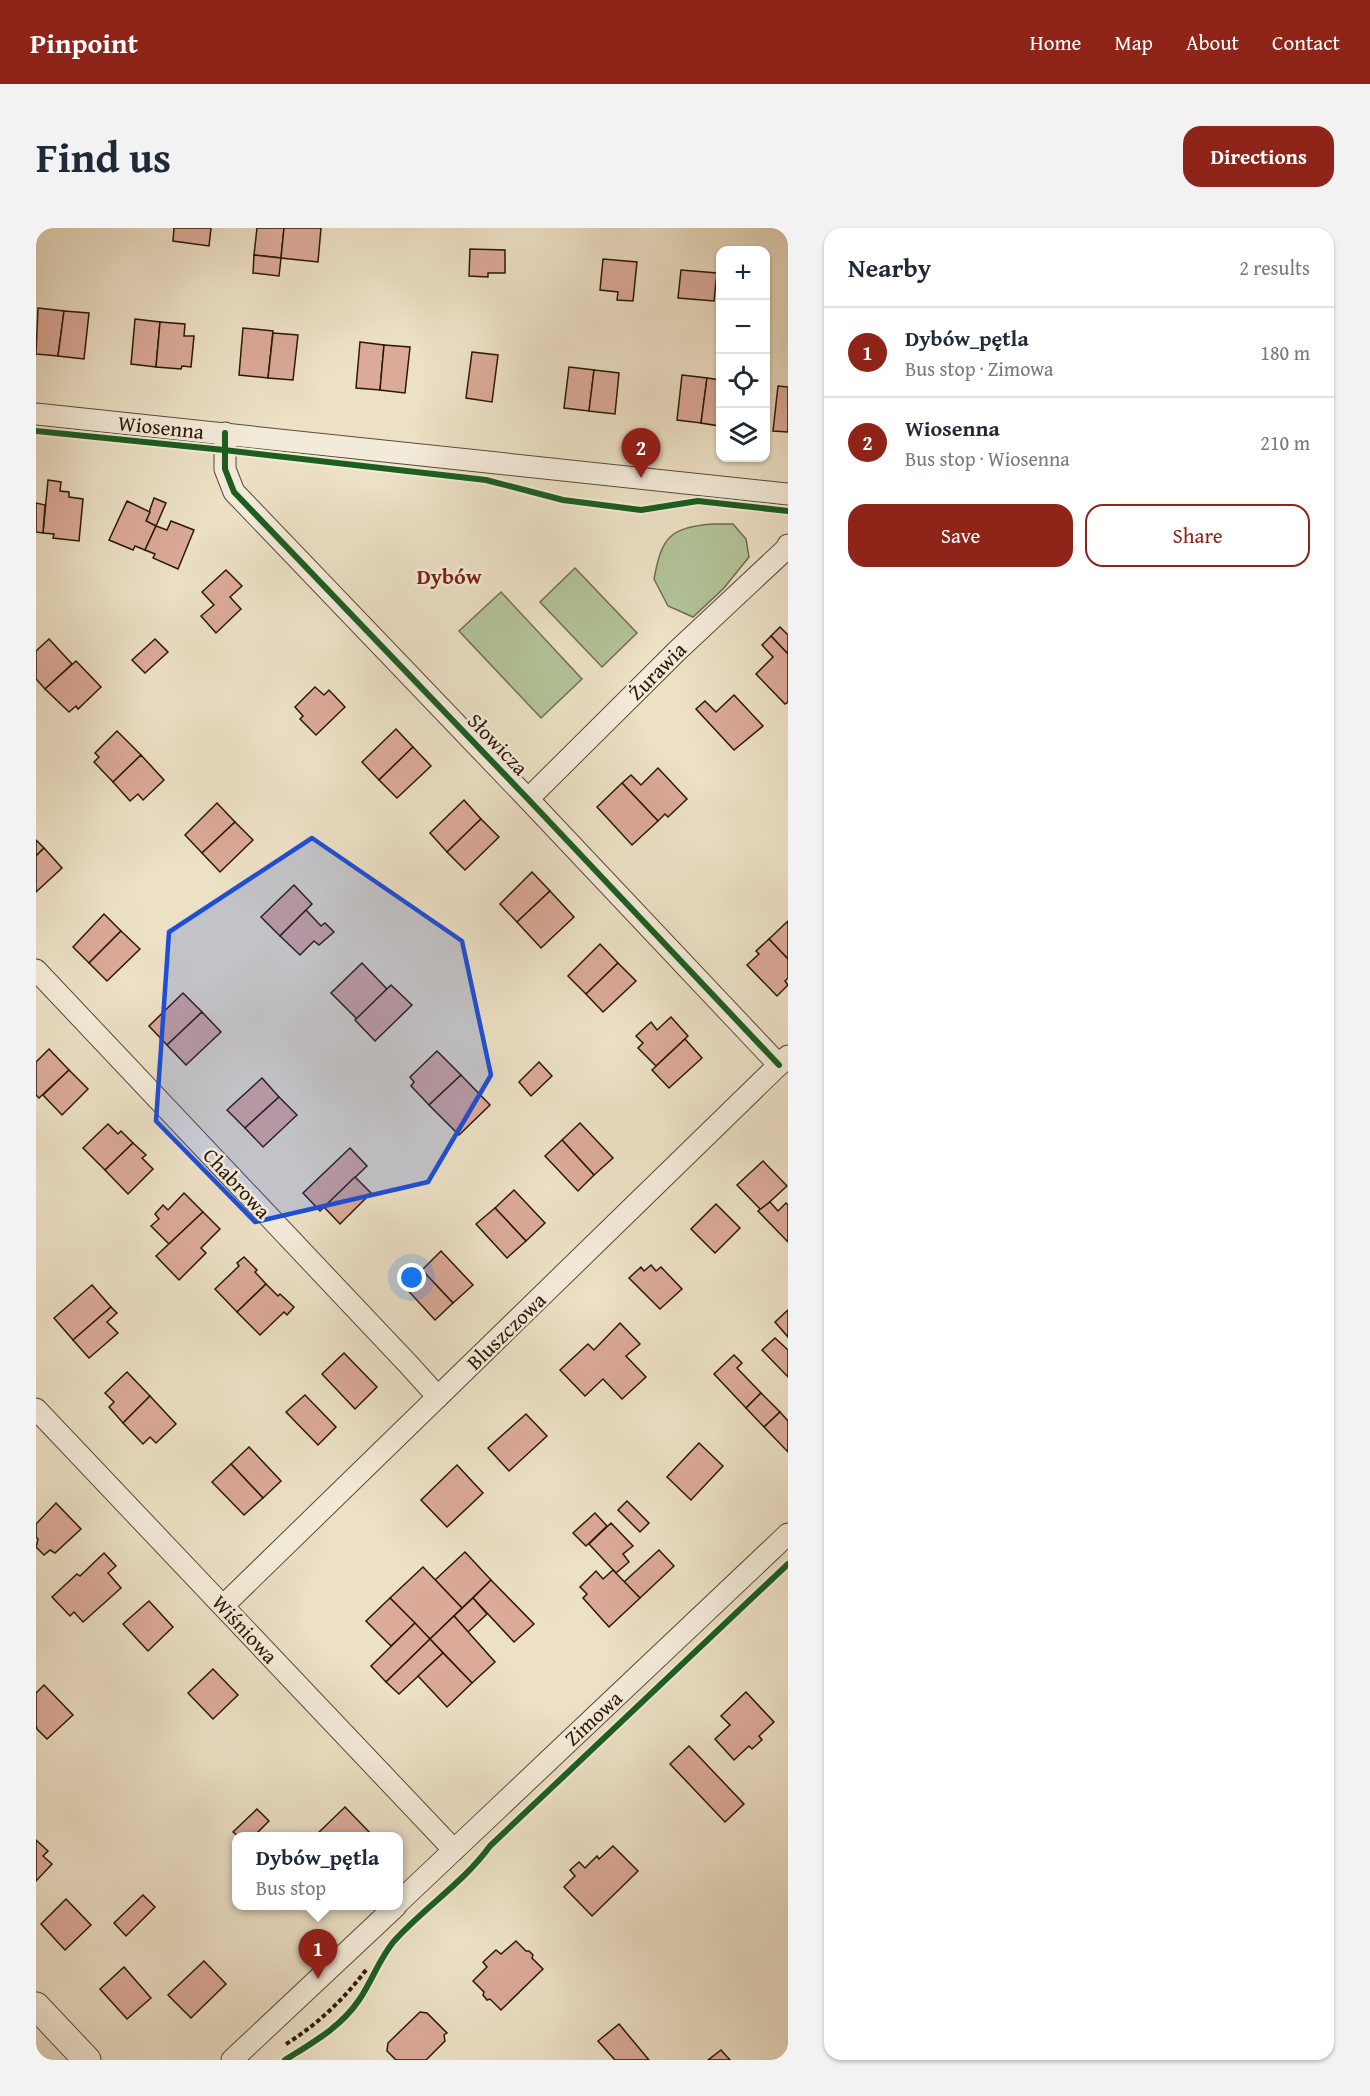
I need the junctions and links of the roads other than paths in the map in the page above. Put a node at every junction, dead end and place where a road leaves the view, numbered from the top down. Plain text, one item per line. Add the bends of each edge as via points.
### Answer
1 (36, 414) edge
2 (225, 433) junction
3 (788, 494) edge
4 (788, 545) edge
5 (528, 799) junction
6 (36, 970) edge
7 (783, 1060) edge
8 (438, 1397) junction
9 (36, 1409) edge
10 (788, 1534) edge
11 (224, 1605) junction
12 (454, 1850) junction
13 (403, 1898) edge
14 (391, 1910) edge
15 (36, 2006) edge
16 (87, 2060) edge
17 (232, 2060) edge

1 - 2 street, Wiosenna
2 - 3 street, Wiosenna
2 - 5 street, Słowicza via 225,469 234,492
4 - 5 street, Żurawia
5 - 7 street, Słowicza
6 - 8 street, Chabrowa
7 - 8 street, Bluszczowa
8 - 11 street, Bluszczowa
9 - 11 street, Wiśniowa
10 - 12 street, Zimowa
11 - 12 street, Wiśniowa
12 - 13 street, Zimowa
14 - 17 street
15 - 16 street

